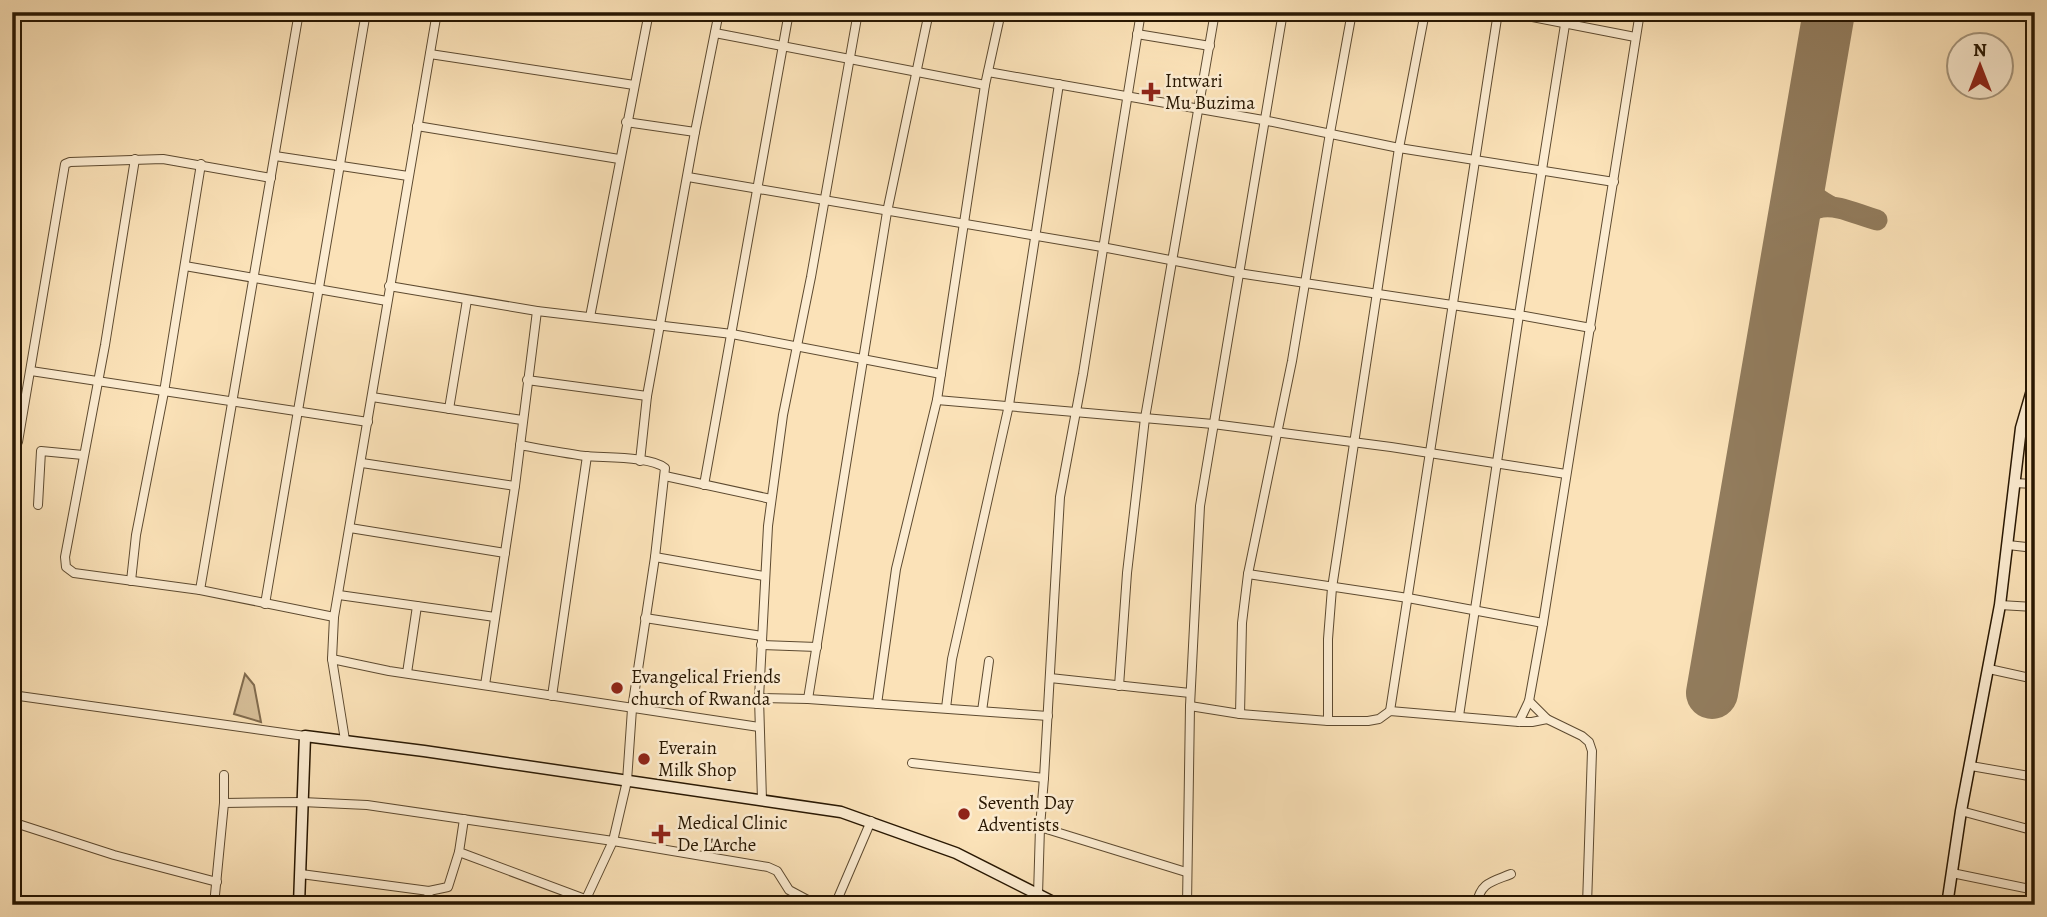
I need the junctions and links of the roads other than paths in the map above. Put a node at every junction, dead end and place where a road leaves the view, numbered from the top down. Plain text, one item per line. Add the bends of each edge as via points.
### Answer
1 (299, 12) edge
2 (366, 12) edge
3 (437, 12) edge
4 (629, 12) edge
5 (719, 12) edge
6 (789, 12) edge
7 (858, 12) edge
8 (929, 12) edge
9 (1001, 12) edge
10 (1141, 12) edge
11 (1215, 12) edge
12 (1283, 12) edge
13 (1352, 12) edge
14 (1425, 12) edge
15 (1498, 12) edge
16 (1507, 12) edge
17 (1567, 12) edge
18 (1640, 12) edge
19 (648, 14) edge
20 (1565, 23) junction
21 (715, 33) junction
22 (1137, 34) junction
23 (1635, 37) junction
24 (783, 46) junction
25 (1210, 46) junction
26 (430, 54) junction
27 (850, 59) junction
28 (917, 72) junction
29 (988, 72) junction
30 (634, 85) junction
31 (985, 85) junction
32 (1059, 85) junction
33 (1126, 97) junction
34 (1199, 110) junction
35 (1263, 120) junction
36 (626, 122) junction
37 (417, 126) junction
38 (695, 132) junction
39 (1330, 134) junction
40 (1399, 148) junction
41 (275, 156) junction
42 (135, 159) junction
43 (619, 159) junction
44 (1474, 159) junction
45 (201, 164) junction
46 (339, 167) junction
47 (1542, 171) junction
48 (408, 176) junction
49 (688, 177) junction
50 (271, 178) junction
51 (1614, 182) junction
52 (758, 189) junction
53 (824, 201) junction
54 (887, 212) junction
55 (965, 225) junction
56 (1035, 236) junction
57 (1102, 247) junction
58 (1172, 260) junction
59 (185, 266) junction
60 (1238, 273) junction
61 (253, 277) junction
62 (1306, 283) junction
63 (389, 286) junction
64 (319, 290) junction
65 (1376, 293) junction
66 (467, 300) junction
67 (387, 301) junction
68 (1452, 306) junction
69 (537, 311) junction
70 (1519, 315) junction
71 (590, 317) junction
72 (661, 325) junction
73 (1591, 328) junction
74 (732, 334) junction
75 (797, 347) junction
76 (863, 359) junction
77 (31, 371) junction
78 (941, 374) junction
79 (527, 380) junction
80 (2035, 380) edge
81 (99, 381) junction
82 (164, 392) junction
83 (372, 397) junction
84 (647, 397) junction
85 (937, 400) junction
86 (233, 402) junction
87 (1009, 405) junction
88 (449, 409) junction
89 (299, 413) junction
90 (1076, 414) junction
91 (1145, 418) junction
92 (522, 420) junction
93 (368, 422) junction
94 (1213, 424) junction
95 (2021, 428) junction
96 (2035, 429) edge
97 (1277, 432) junction
98 (18, 442) dead end
99 (1355, 443) junction
100 (520, 445) junction
101 (1429, 453) junction
102 (83, 454) junction
103 (587, 456) junction
104 (640, 461) junction
105 (362, 463) junction
106 (1498, 463) junction
107 (1566, 474) junction
108 (665, 477) junction
109 (2014, 483) junction
110 (2035, 484) edge
111 (704, 485) junction
112 (515, 486) junction
113 (771, 499) junction
114 (38, 505) dead end
115 (350, 528) junction
116 (2008, 545) junction
117 (2035, 548) edge
118 (505, 553) junction
119 (655, 557) junction
120 (1248, 574) junction
121 (764, 576) junction
122 (131, 581) junction
123 (1332, 588) junction
124 (200, 590) junction
125 (339, 594) junction
126 (1408, 598) junction
127 (265, 604) junction
128 (2000, 605) junction
129 (417, 606) junction
130 (2035, 607) edge
131 (1475, 611) junction
132 (334, 617) junction
133 (495, 617) junction
134 (645, 618) junction
135 (1543, 623) junction
136 (762, 641) junction
137 (817, 647) junction
138 (332, 659) junction
139 (989, 661) dead end
140 (1989, 669) junction
141 (407, 673) junction
142 (1050, 678) junction
143 (2035, 679) edge
144 (485, 684) junction
145 (1119, 686) junction
146 (1190, 693) junction
147 (12, 695) edge
148 (552, 696) junction
149 (758, 698) junction
150 (808, 699) junction
151 (1529, 701) junction
152 (877, 704) junction
153 (1190, 706) junction
154 (946, 708) junction
155 (632, 709) junction
156 (982, 711) junction
157 (1390, 711) junction
158 (1240, 714) junction
159 (1048, 716) junction
160 (1460, 716) junction
161 (1547, 719) junction
162 (1328, 721) junction
163 (1519, 722) junction
164 (759, 727) junction
165 (305, 736) junction
166 (345, 740) junction
167 (912, 763) dead end
168 (1971, 766) junction
169 (224, 775) dead end
170 (2035, 776) edge
171 (1044, 778) junction
172 (627, 781) junction
173 (762, 800) junction
174 (302, 802) junction
175 (224, 803) junction
176 (1961, 811) junction
177 (464, 819) junction
178 (871, 821) junction
179 (12, 822) edge
180 (1040, 827) junction
181 (2035, 831) edge
182 (613, 841) junction
183 (459, 852) junction
184 (1186, 872) junction
185 (1952, 873) junction
186 (301, 874) junction
187 (1511, 874) dead end
188 (217, 881) junction
189 (2035, 890) edge
190 (429, 891) junction
191 (1038, 895) junction
192 (593, 903) edge
193 (214, 905) edge
194 (299, 905) edge
195 (427, 905) edge
196 (817, 905) edge
197 (835, 905) edge
198 (1059, 905) edge
199 (1187, 905) edge
200 (1476, 905) edge
201 (1587, 905) edge
202 (1947, 905) edge

1 - 41 street
2 - 46 street
3 - 26 street
4 - 19 street
5 - 21 street
6 - 24 street
7 - 27 street
8 - 28 street
9 - 29 street
10 - 22 street
11 - 25 street
12 - 35 street
13 - 39 street
14 - 40 street
15 - 44 street
16 - 20 street
17 - 20 street
18 - 23 street
19 - 30 street
20 - 23 street
20 - 47 street
21 - 24 street
21 - 38 street
22 - 25 street
22 - 33 street
23 - 51 street
24 - 27 street
24 - 52 street
25 - 34 street
26 - 30 street
26 - 37 street
27 - 28 street
27 - 53 street
28 - 31 street
28 - 54 street
29 - 31 street
29 - 32 street
30 - 36 street
31 - 55 street
32 - 33 street
32 - 56 street
33 - 34 street
33 - 57 street
34 - 35 street
34 - 58 street
35 - 39 street
35 - 60 street
36 - 38 street
36 - 43 street
37 - 43 street
37 - 48 street
38 - 49 street
39 - 40 street
39 - 62 street
40 - 44 street
40 - 65 street
41 - 46 street
41 - 50 street
42 - 45 street
42 - 77 street via 65,164
42 - 81 street
43 - 71 street
44 - 47 street
44 - 68 street
45 - 50 street
45 - 59 street
46 - 48 street
46 - 64 street
47 - 51 street
47 - 70 street
48 - 63 street
49 - 52 street
49 - 72 street
50 - 61 street
51 - 73 street
52 - 53 street
52 - 74 street
53 - 54 street
53 - 75 street
54 - 55 street
54 - 76 street
55 - 56 street
55 - 78 street
56 - 57 street
56 - 87 street
57 - 58 street
57 - 90 street
58 - 60 street
58 - 91 street
59 - 61 street
59 - 82 street
60 - 62 street
60 - 94 street
61 - 64 street
61 - 86 street
62 - 65 street
62 - 97 street
63 - 66 street
63 - 67 street
64 - 67 street
64 - 89 street
65 - 68 street
65 - 99 street
66 - 69 street
66 - 88 street
67 - 83 street
68 - 70 street
68 - 101 street
69 - 71 street
69 - 79 street
70 - 73 street
70 - 106 street
71 - 72 street
72 - 74 street
72 - 84 street
73 - 107 street
74 - 75 street
74 - 111 street
75 - 76 street
75 - 113 street
76 - 78 street
76 - 137 street
77 - 81 street
77 - 98 street
78 - 85 street
79 - 84 street
79 - 92 street
80 - 95 street
81 - 82 street
81 - 102 street
82 - 86 street
82 - 122 street
83 - 88 street
83 - 93 street
84 - 104 street
85 - 87 street
85 - 152 street via 896,569
86 - 89 street
86 - 124 street
87 - 90 street
87 - 154 street via 952,659
88 - 92 street
89 - 93 street
89 - 127 street
90 - 91 street
90 - 142 street via 1060,497
91 - 94 street
91 - 145 street
92 - 100 street
93 - 105 street
94 - 97 street
94 - 146 street via 1200,506
95 - 96 street
95 - 109 street
97 - 99 street
97 - 120 street
99 - 101 street
99 - 123 street
100 - 103 street
100 - 112 street
101 - 106 street
101 - 126 street
102 - 114 street via 41,451
102 - 122 street via 66,567 74,573
103 - 104 street
103 - 148 street
104 - 108 street via 662,465
105 - 112 street
105 - 115 street
106 - 107 street
106 - 131 street
107 - 135 street
108 - 111 street
108 - 119 street
109 - 110 street
109 - 116 street
111 - 113 street
112 - 118 street
113 - 121 street
115 - 118 street
115 - 125 street
116 - 117 street
116 - 128 street
118 - 133 street
119 - 121 street
119 - 134 street
120 - 123 street
120 - 158 street
121 - 136 street
122 - 124 street
123 - 126 street
123 - 162 street
124 - 127 street
125 - 129 street
125 - 132 street
126 - 131 street
126 - 157 street
127 - 132 street
128 - 130 street
128 - 140 street
129 - 133 street
129 - 141 street
131 - 135 street
131 - 160 street
132 - 138 street
133 - 144 street
134 - 136 street
134 - 155 street
135 - 151 street
136 - 137 street
136 - 149 street
137 - 150 street
138 - 141 street
138 - 166 street
139 - 156 street
140 - 143 street
140 - 168 street
141 - 144 street
142 - 145 street
142 - 159 street
144 - 148 street
145 - 146 street
146 - 153 street
147 - 165 street
148 - 155 street
149 - 150 street
149 - 164 street
150 - 152 street
151 - 161 street
151 - 163 street
152 - 154 street
153 - 158 street
153 - 184 street
154 - 156 street
155 - 164 street
155 - 172 street
156 - 159 street
157 - 160 street
157 - 162 street via 1367,721
158 - 162 street
159 - 171 street
160 - 163 street
161 - 163 street
161 - 201 street via 1582,736 1592,751
164 - 173 street
165 - 166 street
165 - 174 street
166 - 172 street
167 - 171 street
168 - 170 street
168 - 176 street
169 - 175 street
171 - 180 street
172 - 173 street
172 - 182 street
173 - 178 street
174 - 175 street
174 - 177 street
174 - 186 street
175 - 188 street
176 - 181 street
176 - 185 street
177 - 182 street
177 - 183 street
178 - 191 street via 956,853
178 - 197 street
179 - 188 street via 114,855
180 - 184 street
180 - 191 street
182 - 192 street
182 - 196 street via 768,867 789,890
183 - 190 street via 448,887
183 - 192 street
184 - 199 street
185 - 189 street
185 - 202 street
186 - 190 street
186 - 194 street
187 - 200 street via 1485,884
188 - 193 street
190 - 195 street
191 - 198 street

